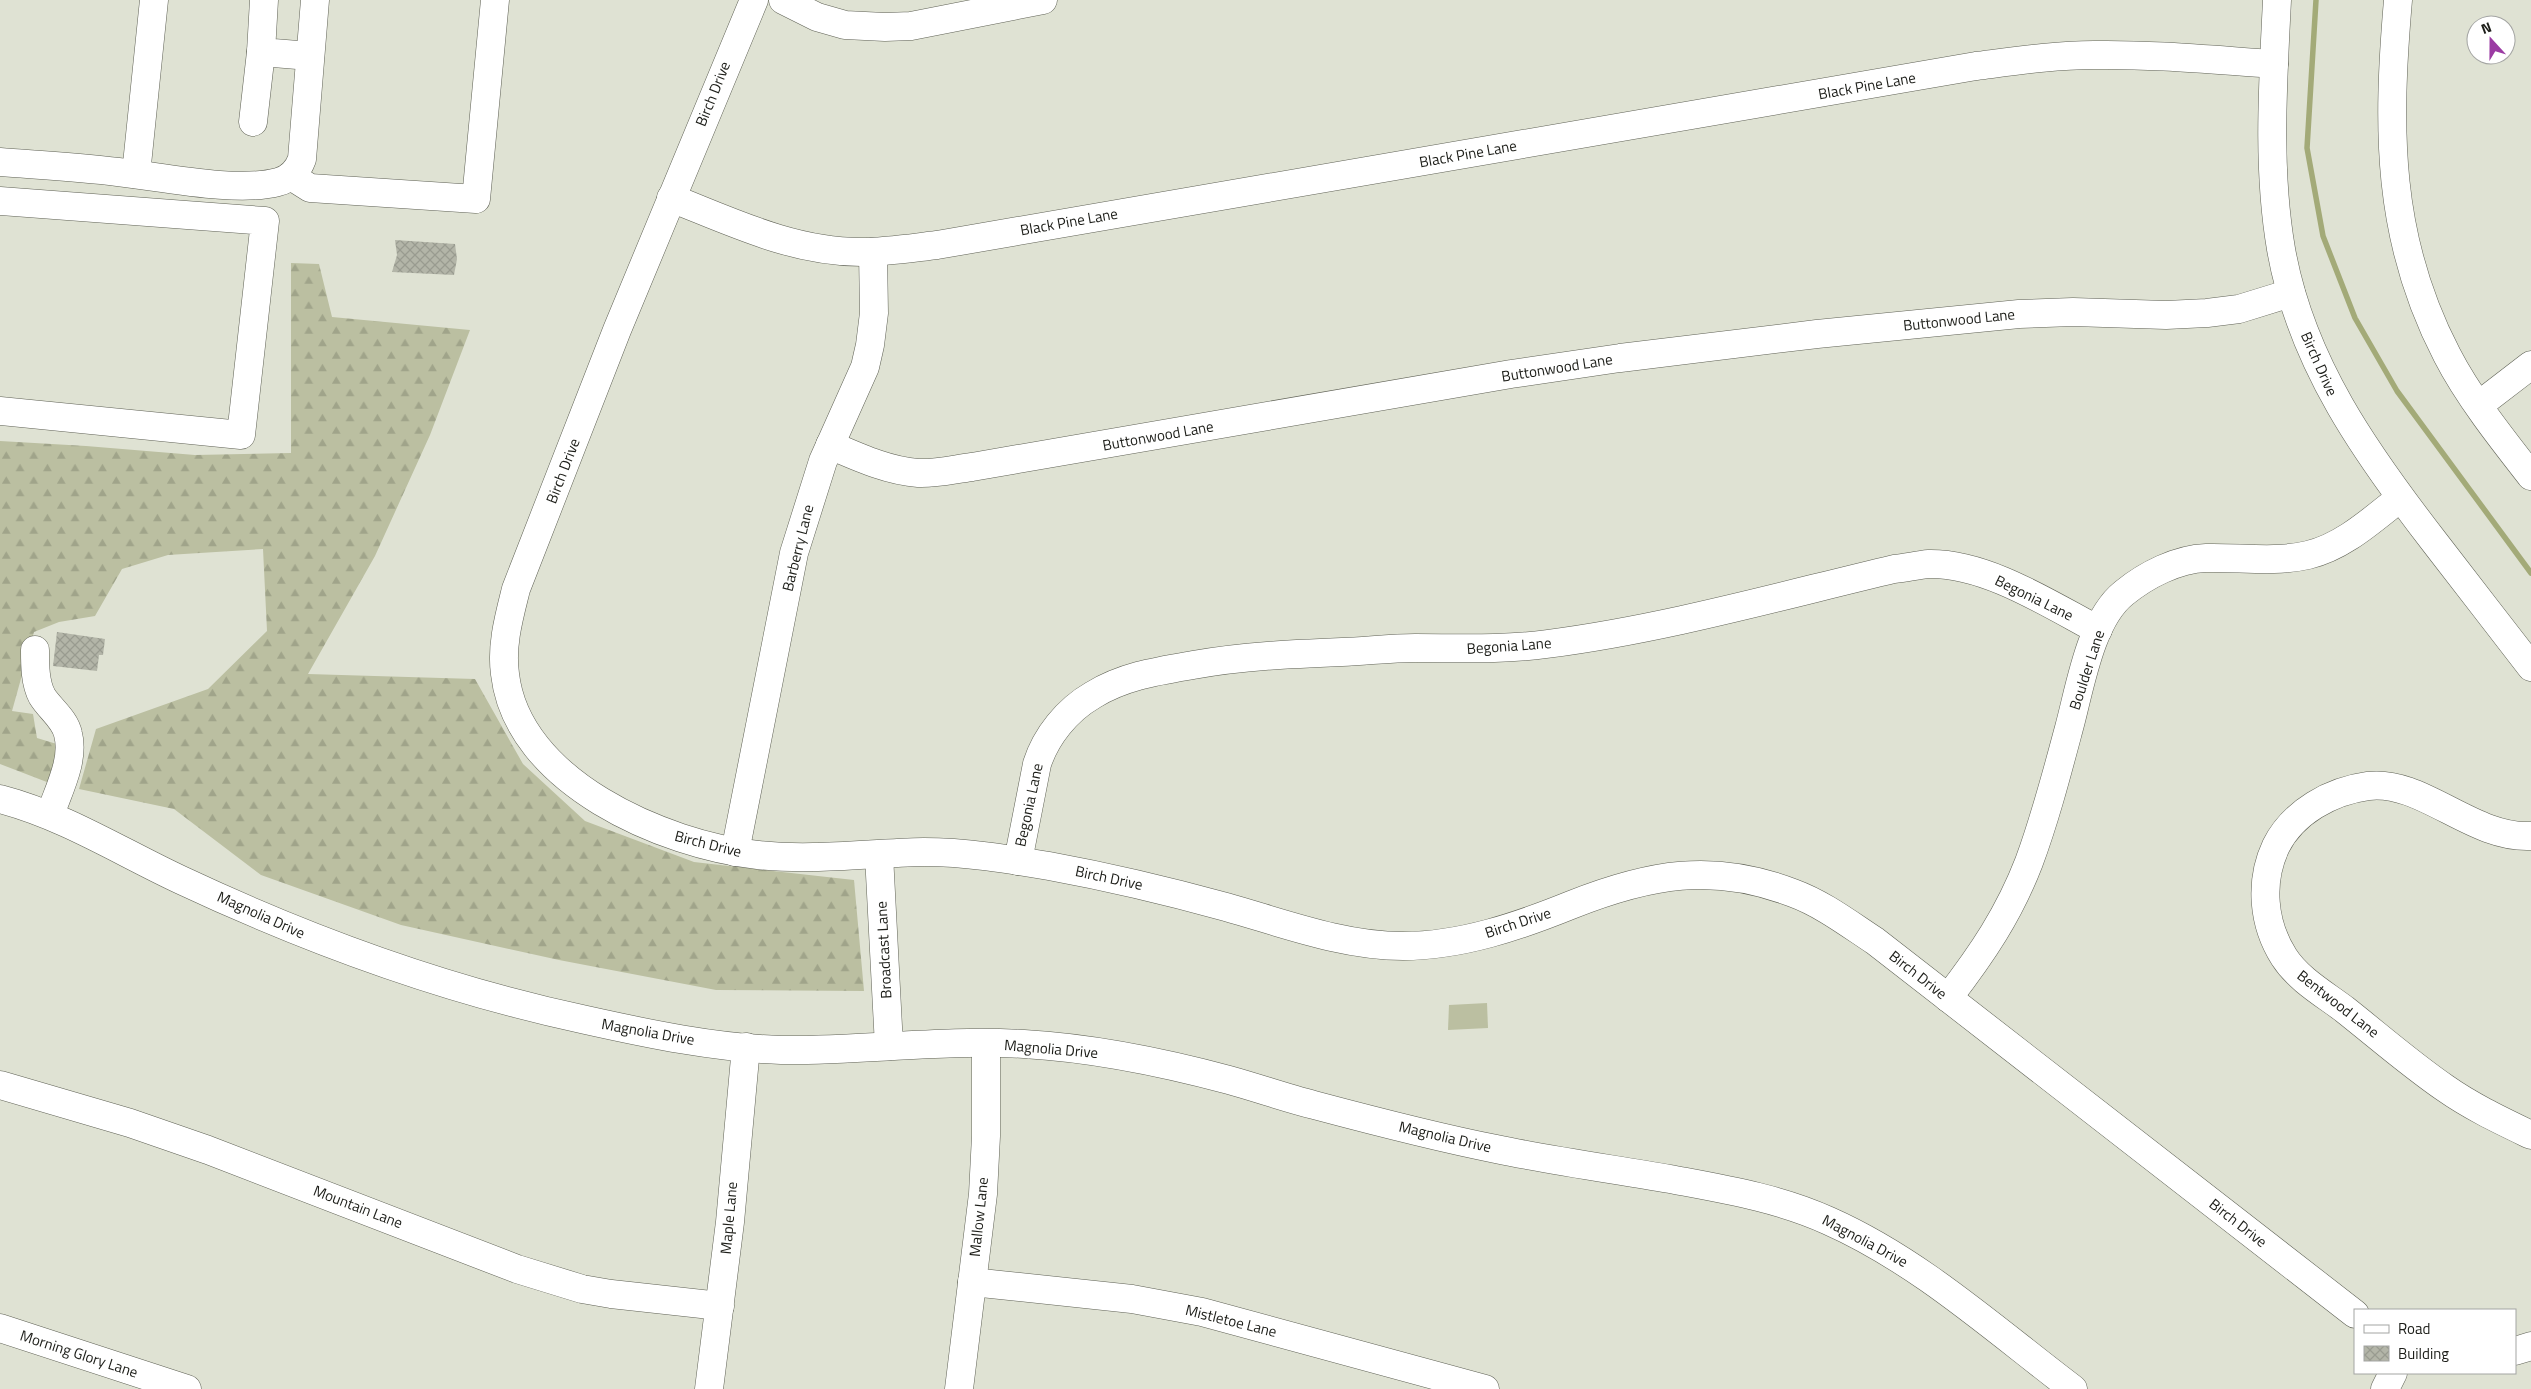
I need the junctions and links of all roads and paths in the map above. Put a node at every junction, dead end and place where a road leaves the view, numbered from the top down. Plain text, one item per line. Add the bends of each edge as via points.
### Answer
1 (154, 0) edge
2 (264, 0) edge
3 (315, 0) edge
4 (494, 0) edge
5 (754, 0) edge
6 (783, 0) edge
7 (1043, 0) edge
8 (2278, 0) edge
9 (2398, 0) edge
10 (261, 52) junction
11 (310, 56) junction
12 (2274, 64) junction
13 (253, 122) dead end
14 (0, 162) edge
15 (30, 165) junction
16 (136, 174) junction
17 (291, 176) junction
18 (671, 198) junction
19 (11, 202) edge
20 (873, 252) junction
21 (2292, 293) junction
22 (2531, 365) edge
23 (2479, 405) junction
24 (0, 411) edge
25 (830, 445) junction
26 (2531, 476) edge
27 (2400, 498) junction
28 (2098, 630) junction
29 (35, 650) dead end
30 (2531, 667) edge
31 (0, 799) edge
32 (50, 815) junction
33 (2531, 836) edge
34 (735, 852) junction
35 (879, 855) junction
36 (1018, 861) junction
37 (1948, 998) junction
38 (986, 1044) junction
39 (889, 1046) junction
40 (746, 1048) junction
41 (0, 1085) edge
42 (2531, 1135) edge
43 (972, 1282) junction
44 (720, 1306) junction
45 (2354, 1313) edge
46 (0, 1328) edge
47 (2531, 1346) edge
48 (2516, 1351) edge
49 (2392, 1374) edge
50 (187, 1389) edge
51 (709, 1389) edge
52 (959, 1389) edge
53 (1485, 1389) edge
54 (2073, 1389) edge
55 (2385, 1389) edge

1 - 16 street
2 - 10 street
3 - 11 street
4 - 17 street via 476,199 310,188
5 - 18 street, Birch Drive
6 - 7 street via 817,17 885,28 911,26
8 - 12 street, Birch Drive
9 - 23 street via 2392,69 2392,154 2402,232 2429,319 2448,357
10 - 11 street
10 - 13 street
11 - 17 street via 302,159
12 - 20 street, Black Pine Lane via 2147,55 2092,55 1976,66 936,245
12 - 21 street, Birch Drive via 2272,140 2277,218
14 - 15 street
15 - 16 street
15 - 19 street
16 - 17 street via 213,184 264,184 280,182
18 - 20 street, Black Pine Lane via 779,240 812,248
18 - 34 street, Birch Drive via 516,589 504,650 505,677 520,723 534,744 586,791 650,827
19 - 24 street via 266,221 241,435
20 - 25 street, Barberry Lane via 874,313 870,345 865,367
21 - 25 street, Buttonwood Lane via 2239,309 2207,313 2019,314 1620,358 920,474 864,460
21 - 27 street, Birch Drive via 2307,339 2333,396
22 - 23 street
23 - 26 street
25 - 34 street, Barberry Lane via 807,506 793,557
27 - 28 street, Boulder Lane via 2355,532 2310,555 2281,560 2205,558 2160,570 2123,594
27 - 30 street, Birch Drive
28 - 36 street, Begonia Lane via 2014,586 1980,574 1928,564 1684,618 1547,644 1270,654 1149,672 1093,694 1054,730 1041,750 1037,764
28 - 37 street, Boulder Lane via 2052,792 2023,876 1992,939
29 - 32 street via 35,670 41,695 68,732 70,750
31 - 32 street, Magnolia Drive
32 - 40 street, Magnolia Drive via 189,883 330,945 403,971 496,999 584,1020
33 - 42 street, Bentwood Lane via 2501,834 2410,792 2388,786 2345,791 2321,801 2282,834 2272,854 2265,897 2274,939 2294,970 2445,1089
34 - 35 street, Birch Drive via 785,857
35 - 36 street, Birch Drive via 960,853
35 - 39 street, Broadcast Lane
36 - 37 street, Birch Drive via 1152,887 1314,932 1398,946 1489,933 1624,886 1670,876 1724,875 1755,880 1796,894 1828,910 1875,941
37 - 45 street, Birch Drive
38 - 39 street, Magnolia Drive
38 - 43 street, Mallow Lane via 983,1194
38 - 54 street, Magnolia Drive via 1082,1049 1170,1065 1433,1135 1770,1200 1832,1222 1866,1238 1911,1266
39 - 40 street, Magnolia Drive via 783,1050
40 - 44 street, Maple Lane
41 - 44 street, Mountain Lane via 130,1123 208,1150 517,1269 610,1294
43 - 52 street, Mallow Lane
43 - 53 street, Mistletoe Lane via 1132,1299 1202,1312
44 - 51 street, Maple Lane
46 - 50 street, Morning Glory Lane
47 - 48 street
49 - 55 street

